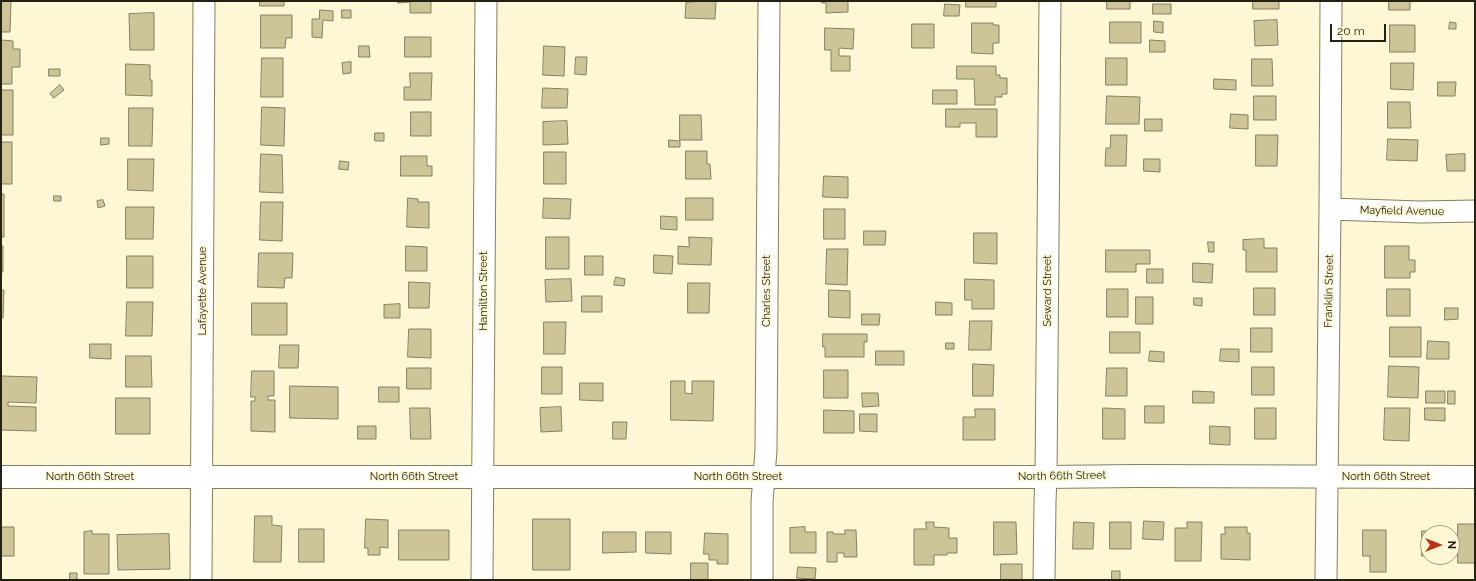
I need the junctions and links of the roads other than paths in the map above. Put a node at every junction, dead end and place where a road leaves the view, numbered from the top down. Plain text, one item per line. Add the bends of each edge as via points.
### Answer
1 (204, 1) edge
2 (486, 1) edge
3 (769, 1) edge
4 (1050, 1) edge
5 (1331, 1) edge
6 (1330, 209) junction
7 (1475, 211) edge
8 (202, 476) junction
9 (1, 477) edge
10 (483, 477) junction
11 (764, 477) junction
12 (1046, 477) junction
13 (1327, 477) junction
14 (1475, 477) edge
15 (201, 580) edge
16 (482, 580) edge
17 (762, 580) edge
18 (1044, 580) edge
19 (1326, 580) edge

1 - 8 street, Lafayette Avenue
2 - 10 street, Hamilton Street
3 - 11 street, Charles Street
4 - 12 street, Seward Street
5 - 6 street, Franklin Street
6 - 7 street, Mayfield Avenue
6 - 13 street, Franklin Street
8 - 9 street, North 66th Street
8 - 10 street, North 66th Street
8 - 15 street, Lafayette Avenue
10 - 11 street, North 66th Street
10 - 16 street, Hamilton Street
11 - 12 street, North 66th Street
11 - 17 street, Charles Street
12 - 13 street, North 66th Street
12 - 18 street, Seward Street
13 - 14 street, North 66th Street
13 - 19 street, Franklin Street

